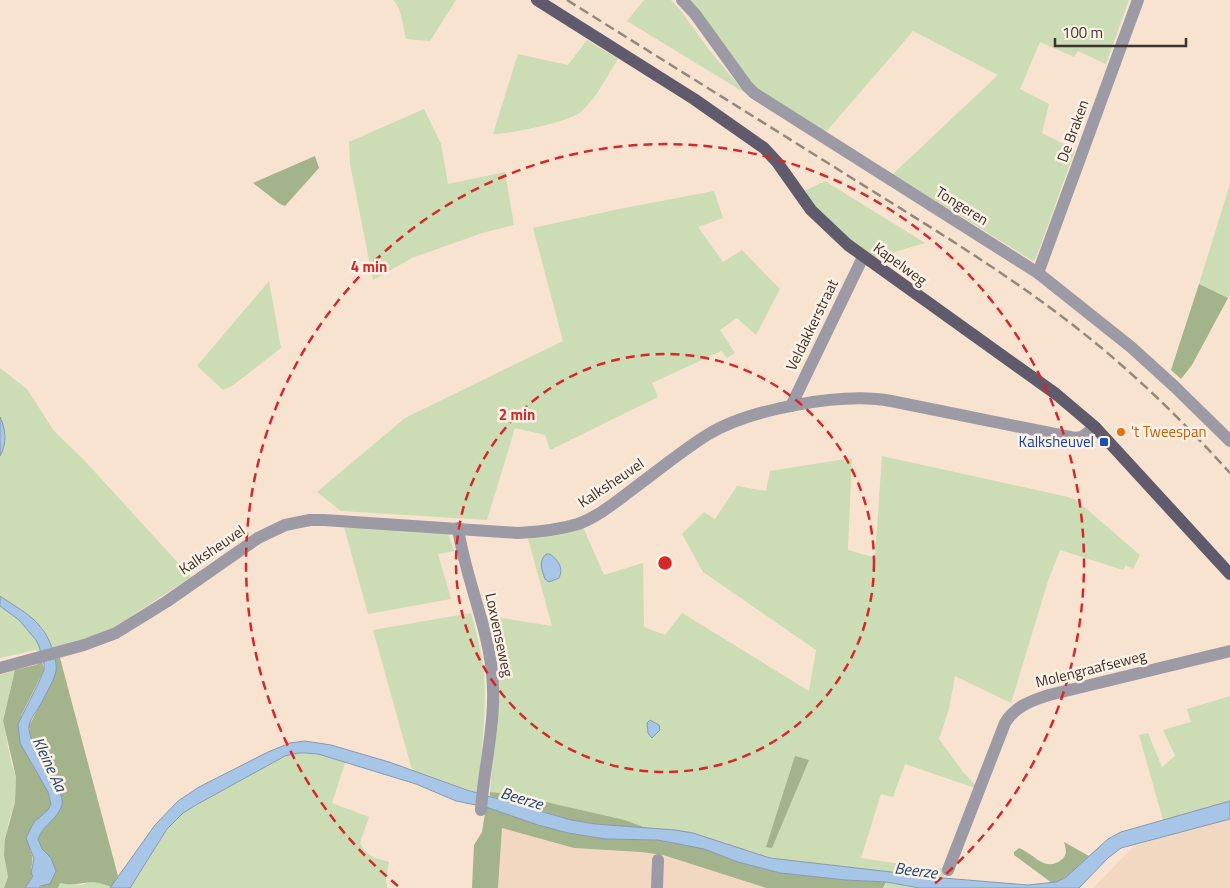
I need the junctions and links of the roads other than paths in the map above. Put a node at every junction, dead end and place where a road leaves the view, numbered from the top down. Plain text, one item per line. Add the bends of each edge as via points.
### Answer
1 (537, 0) edge
2 (682, 0) edge
3 (1138, 0) edge
4 (863, 257) junction
5 (1038, 273) junction
6 (791, 406) junction
7 (1095, 427) junction
8 (1230, 441) edge
9 (458, 528) junction
10 (1230, 574) edge
11 (1230, 650) edge
12 (0, 668) edge
13 (481, 809) dead end
14 (658, 860) dead end
15 (948, 870) dead end
16 (658, 888) edge

1 - 4 main road, Kapelweg via 694,98 764,148 812,210
2 - 5 street, Tongeren via 747,86 762,99
3 - 5 street, De Braken
4 - 6 street, Veldakkerstraat
4 - 7 main road, Kapelweg via 1056,394
5 - 8 street, Tongeren via 1131,347
6 - 7 street, Kalksheuvel via 866,397 1075,438
6 - 9 street, Kalksheuvel via 746,417 708,434 605,510 579,524 542,532 518,533
7 - 10 main road, Kapelweg
9 - 12 street, Kalksheuvel via 324,520 285,525 258,538 116,633
9 - 13 street, Loxvenseweg via 492,671 492,728
11 - 15 street, Molengraafseweg via 1049,695 1015,710 1005,723
14 - 16 street

